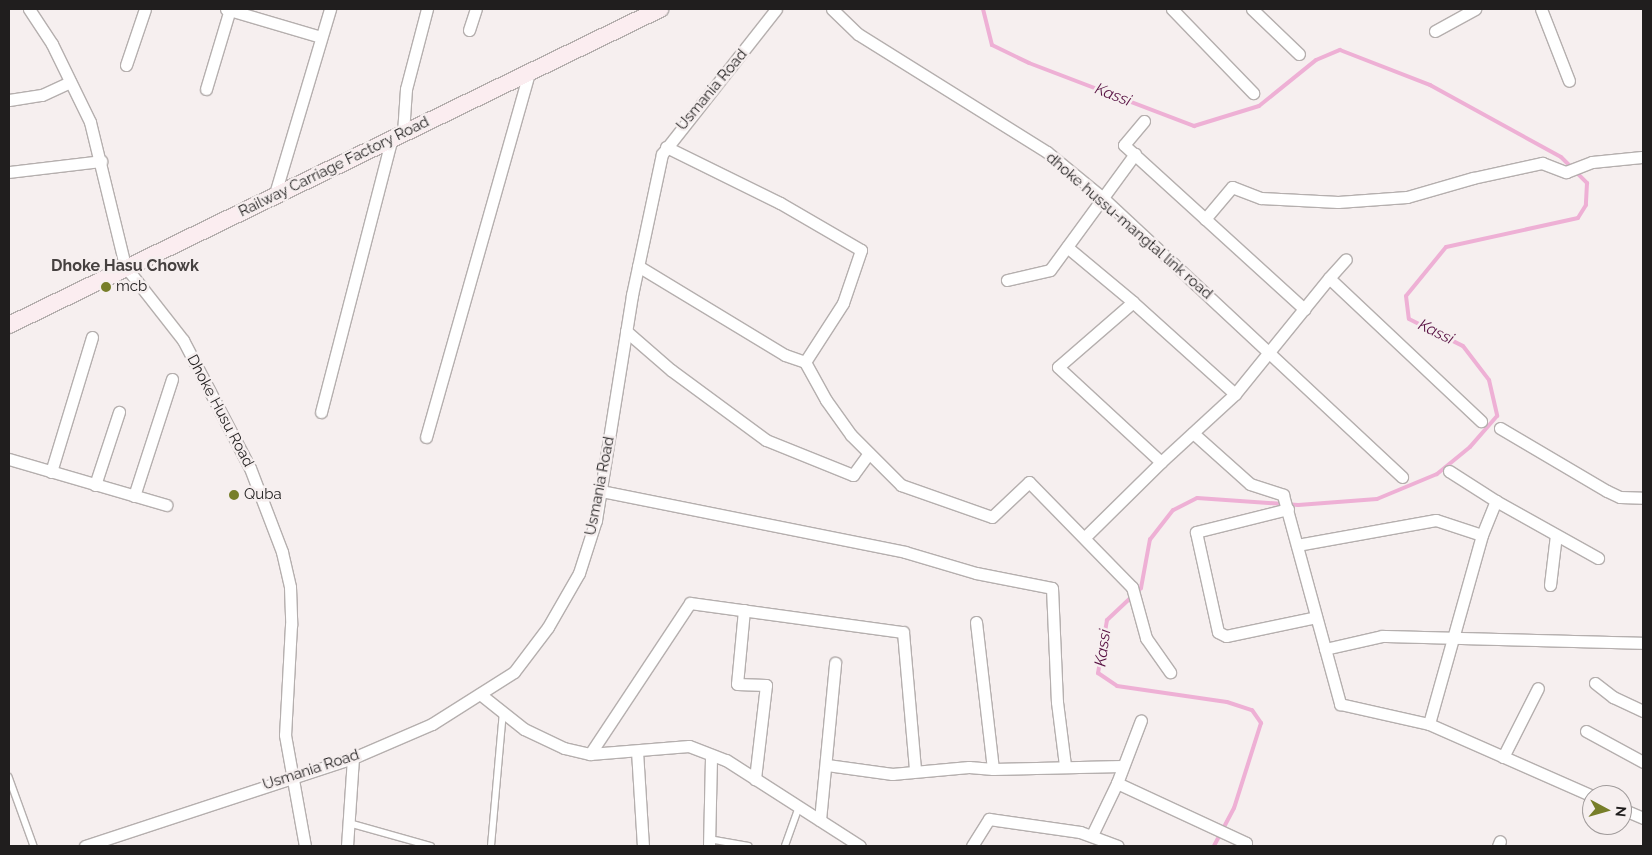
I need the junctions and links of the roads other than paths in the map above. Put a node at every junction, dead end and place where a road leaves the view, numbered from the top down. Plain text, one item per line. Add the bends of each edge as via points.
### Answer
1 (29, 9) edge
2 (145, 9) edge
3 (229, 9) edge
4 (330, 9) edge
5 (427, 9) edge
6 (476, 9) edge
7 (660, 9) edge
8 (776, 9) edge
9 (832, 9) edge
10 (1172, 9) edge
11 (1252, 9) edge
12 (1475, 9) edge
13 (1541, 9) edge
14 (469, 30) dead end
15 (1436, 31) dead end
16 (321, 37) junction
17 (1299, 54) dead end
18 (126, 65) dead end
19 (529, 72) junction
20 (1569, 81) dead end
21 (70, 82) junction
22 (206, 88) dead end
23 (1254, 93) dead end
24 (9, 100) edge
25 (1144, 122) dead end
26 (398, 136) junction
27 (666, 147) junction
28 (1135, 154) junction
29 (1642, 157) edge
30 (101, 161) junction
31 (9, 172) edge
32 (274, 197) junction
33 (1103, 198) junction
34 (1205, 219) junction
35 (1067, 247) junction
36 (1346, 259) dead end
37 (124, 266) junction
38 (638, 266) junction
39 (1329, 278) junction
40 (1007, 280) dead end
41 (1133, 302) junction
42 (1304, 309) junction
43 (9, 325) edge
44 (626, 331) junction
45 (92, 337) dead end
46 (1270, 353) junction
47 (805, 362) junction
48 (172, 379) dead end
49 (1235, 394) junction
50 (119, 412) dead end
51 (322, 412) dead end
52 (1481, 421) dead end
53 (1500, 428) dead end
54 (1193, 433) junction
55 (426, 437) dead end
56 (869, 453) junction
57 (9, 459) edge
58 (1161, 462) junction
59 (1449, 471) dead end
60 (51, 472) junction
61 (1402, 478) dead end
62 (96, 485) junction
63 (601, 491) junction
64 (134, 496) junction
65 (1643, 498) edge
66 (1496, 501) junction
67 (1286, 503) junction
68 (166, 506) dead end
69 (1556, 534) junction
70 (1482, 535) junction
71 (1085, 537) junction
72 (1297, 545) junction
73 (1598, 558) dead end
74 (1550, 585) dead end
75 (744, 610) junction
76 (1316, 617) junction
77 (976, 622) dead end
78 (1452, 639) junction
79 (1643, 643) edge
80 (1325, 649) junction
81 (835, 663) dead end
82 (1170, 672) dead end
83 (1595, 683) dead end
84 (1538, 688) dead end
85 (480, 694) junction
86 (1643, 711) edge
87 (504, 712) junction
88 (1141, 720) dead end
89 (1429, 724) junction
90 (1586, 731) dead end
91 (638, 751) junction
92 (590, 754) junction
93 (712, 755) junction
94 (1503, 757) junction
95 (353, 758) junction
96 (1643, 762) edge
97 (827, 765) junction
98 (1065, 765) junction
99 (1122, 766) junction
100 (915, 769) junction
101 (993, 769) junction
102 (293, 776) junction
103 (9, 777) edge
104 (755, 779) junction
105 (1117, 783) junction
106 (1582, 792) edge
107 (16, 799) junction
108 (9, 800) edge
109 (799, 807) junction
110 (820, 820) junction
111 (349, 823) junction
112 (1092, 835) junction
113 (709, 843) edge
114 (34, 846) edge
115 (85, 846) edge
116 (305, 846) edge
117 (347, 846) edge
118 (431, 846) edge
119 (491, 846) edge
120 (643, 846) edge
121 (748, 846) edge
122 (785, 846) edge
123 (858, 846) edge
124 (972, 846) edge
125 (1118, 846) edge
126 (1245, 846) edge

1 - 21 street, Dhoke Husu Road via 52,44
2 - 18 street
3 - 16 street
3 - 22 street
4 - 16 street
5 - 26 street via 406,89
6 - 14 street
7 - 19 main road, Railway Carriage Factory Road
8 - 27 street, Usmania Road
9 - 33 street, dhoke hussu-mangtal link road via 858,34 1047,152
10 - 23 street
11 - 17 street
12 - 15 street
13 - 20 street
16 - 32 street
19 - 26 main road, Railway Carriage Factory Road
19 - 55 street
21 - 24 street via 42,95
21 - 30 street, Dhoke Husu Road via 90,122
25 - 28 street via 1124,145
26 - 32 main road, Railway Carriage Factory Road
26 - 51 street
27 - 38 street, Usmania Road
27 - 47 street via 780,203 861,250 843,303
28 - 33 street
28 - 34 street
29 - 34 street via 1592,162 1566,172 1542,162 1407,197 1338,202 1261,198 1232,187
30 - 31 street
30 - 37 street, Dhoke Husu Road
32 - 37 main road, Railway Carriage Factory Road
33 - 35 street
33 - 46 street, dhoke hussu-mangtal link road
34 - 42 street
35 - 40 street via 1050,270
35 - 41 street
36 - 39 street
37 - 43 main road, Railway Carriage Factory Road
37 - 102 street, Dhoke Husu Road via 183,340 250,468 282,552 290,587 285,735
38 - 44 street, Usmania Road
38 - 47 street via 785,355
39 - 42 street
39 - 52 street
41 - 49 street
41 - 58 street via 1058,368
42 - 46 street
44 - 56 street via 671,370 766,440 853,475
44 - 63 street, Usmania Road
45 - 60 street
46 - 49 street
46 - 61 street, dhoke hussu-mangtal link road
47 - 56 street via 826,400
48 - 64 street
49 - 54 street
50 - 62 street
53 - 65 street via 1607,491 1620,497
54 - 58 street
54 - 67 street via 1250,484
56 - 71 street via 901,486 992,517 1028,482
57 - 60 street
58 - 71 street
59 - 66 street
60 - 62 street
62 - 64 street
63 - 85 street, Usmania Road via 596,520 579,573 548,628 514,672
63 - 98 street via 905,552 976,574 1052,588 1057,702
64 - 68 street
66 - 69 street
66 - 70 street
67 - 72 street
67 - 76 street via 1196,532 1218,632 1226,636
69 - 73 street
69 - 74 street
70 - 72 street via 1436,520
70 - 78 street
71 - 82 street via 1132,587 1146,638
72 - 76 street
75 - 92 street via 690,603
75 - 100 street via 903,632
75 - 104 street via 737,684 766,685
76 - 80 street
77 - 101 street
78 - 79 street
78 - 80 street via 1382,636
78 - 89 street
80 - 89 street via 1340,704
81 - 97 street
83 - 86 street via 1613,697
84 - 94 street
85 - 87 street
85 - 95 street, Usmania Road via 432,724
87 - 92 street via 524,729 564,748
87 - 119 lane
88 - 99 street
89 - 94 street
90 - 96 street
91 - 92 street
91 - 93 street via 689,746
91 - 120 street
93 - 104 street
93 - 113 street
94 - 106 street
95 - 102 street, Usmania Road
95 - 111 street
97 - 100 street via 892,774
97 - 110 street
98 - 99 street
98 - 101 street
99 - 105 street
100 - 101 street
102 - 115 street, Usmania Road
102 - 116 street, Dhoke Husu Road
103 - 107 lane
104 - 109 street
105 - 112 street
105 - 126 street via 1246,843
107 - 108 lane
107 - 114 lane
109 - 110 street
109 - 122 lane
110 - 123 street
111 - 117 street
111 - 118 lane
112 - 124 street via 988,819
112 - 125 street
113 - 121 lane

